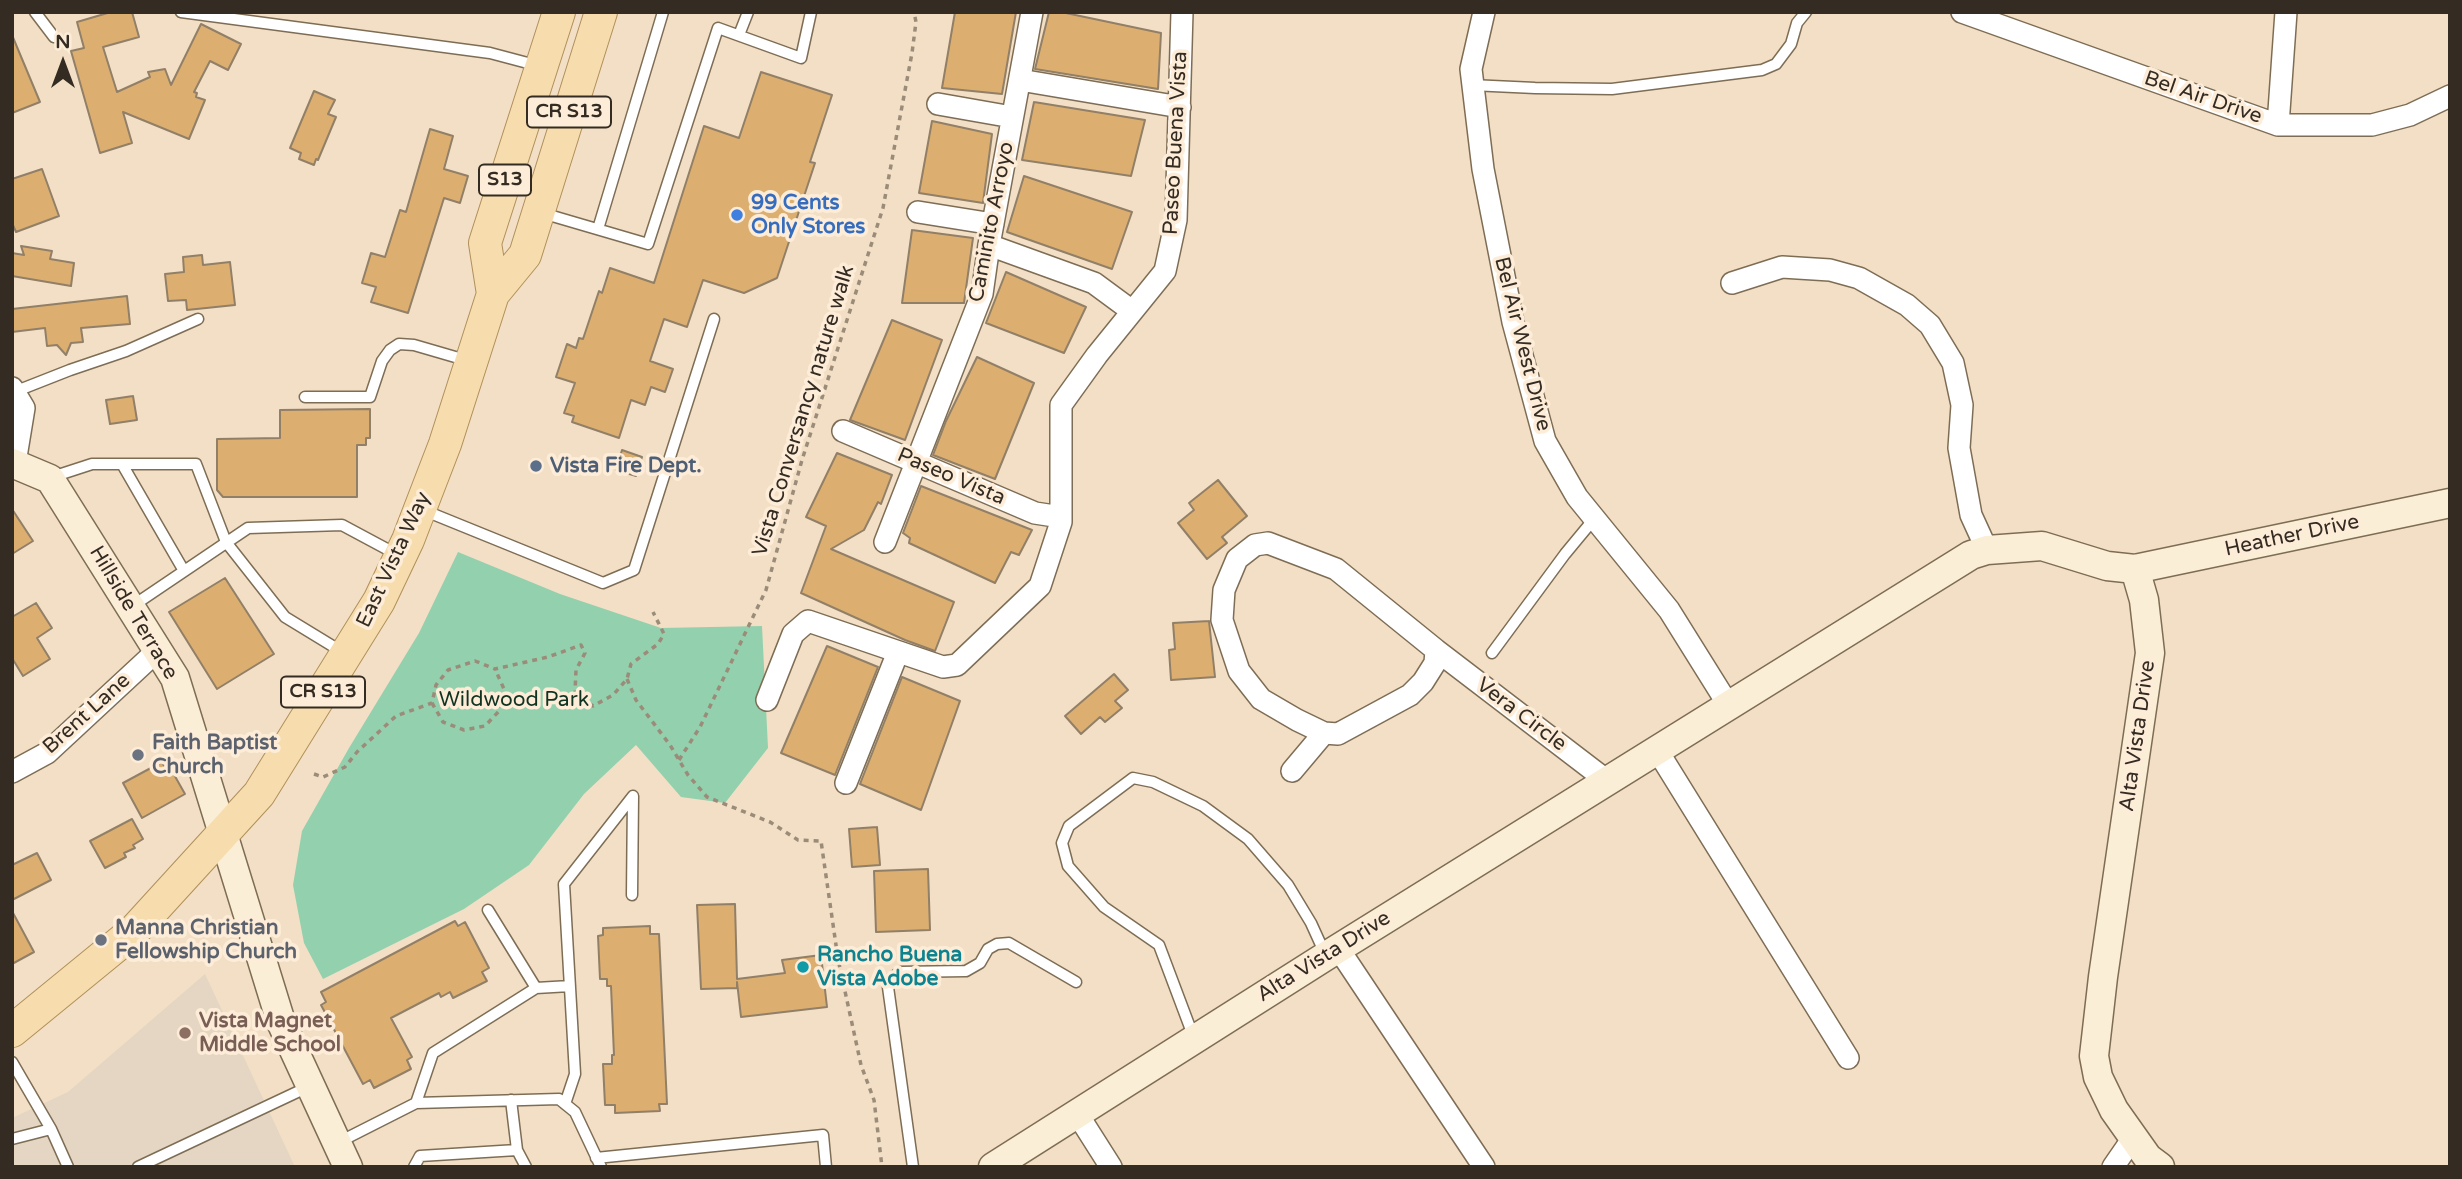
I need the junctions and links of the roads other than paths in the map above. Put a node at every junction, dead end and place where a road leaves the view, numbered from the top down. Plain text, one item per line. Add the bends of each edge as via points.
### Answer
1 (35, 12) edge
2 (181, 12) edge
3 (559, 12) edge
4 (601, 12) edge
5 (663, 12) edge
6 (748, 12) edge
7 (811, 12) edge
8 (1032, 12) edge
9 (1182, 12) edge
10 (1484, 12) edge
11 (1806, 12) edge
12 (1962, 12) edge
13 (2286, 12) edge
14 (739, 36) junction
15 (54, 37) dead end
16 (542, 67) junction
17 (1020, 80) junction
18 (1471, 85) junction
19 (2450, 96) edge
20 (938, 104) dead end
21 (1180, 107) junction
22 (1013, 117) junction
23 (2278, 125) junction
24 (538, 212) junction
25 (918, 212) dead end
26 (993, 224) junction
27 (598, 229) junction
28 (989, 245) junction
29 (1732, 283) dead end
30 (493, 294) junction
31 (1132, 311) junction
32 (198, 319) dead end
33 (714, 319) dead end
34 (472, 362) junction
35 (13, 390) edge
36 (306, 397) dead end
37 (843, 431) dead end
38 (14, 463) edge
39 (915, 463) junction
40 (122, 464) junction
41 (49, 478) junction
42 (2450, 503) edge
43 (421, 509) junction
44 (1060, 517) junction
45 (1594, 519) junction
46 (226, 542) junction
47 (885, 542) dead end
48 (1987, 550) junction
49 (400, 557) junction
50 (2135, 569) junction
51 (184, 571) junction
52 (131, 607) junction
53 (158, 650) junction
54 (1436, 650) junction
55 (898, 652) junction
56 (1492, 653) dead end
57 (346, 654) junction
58 (767, 700) dead end
59 (1729, 706) junction
60 (1324, 733) junction
61 (1657, 750) junction
62 (1292, 771) dead end
63 (12, 772) edge
64 (1606, 780) junction
65 (846, 783) dead end
66 (222, 834) junction
67 (632, 895) dead end
68 (488, 909) dead end
69 (1332, 952) junction
70 (1076, 982) dead end
71 (570, 986) junction
72 (537, 988) junction
73 (12, 1031) edge
74 (1195, 1040) junction
75 (1848, 1058) dead end
76 (12, 1062) edge
77 (310, 1086) junction
78 (511, 1100) junction
79 (416, 1103) junction
80 (565, 1104) junction
81 (1078, 1115) junction
82 (51, 1129) junction
83 (2133, 1138) junction
84 (12, 1139) edge
85 (517, 1150) junction
86 (342, 1155) edge
87 (599, 1162) edge
88 (68, 1167) edge
89 (138, 1167) edge
90 (414, 1167) edge
91 (526, 1167) edge
92 (826, 1167) edge
93 (913, 1167) edge
94 (993, 1167) edge
95 (1111, 1167) edge
96 (1484, 1167) edge
97 (2113, 1167) edge
98 (2160, 1167) edge

1 - 15 lane
2 - 16 lane via 490,53
3 - 16 main road, East Vista Way / S13
4 - 24 main road, East Vista Way / CR S13
5 - 27 lane
6 - 14 lane
7 - 14 lane via 801,58
8 - 17 street, Caminito Arroyo
9 - 21 street, Paseo Buena Vista
10 - 18 street, Bel Air West Drive
11 - 18 lane via 1776,64 1762,70 1612,89
12 - 23 street, Bel Air Drive
13 - 23 street
14 - 27 lane via 718,28 648,244
16 - 30 main road, East Vista Way / S13 via 485,243
17 - 21 street
17 - 22 street, Caminito Arroyo
18 - 45 street, Bel Air West Drive via 1513,322 1545,441
19 - 23 street, Bel Air Drive via 2410,115 2372,125
20 - 22 street
21 - 31 street, Paseo Buena Vista via 1176,220 1165,271
22 - 26 street, Caminito Arroyo
24 - 27 lane
24 - 30 main road, East Vista Way / CR S13 via 525,255
25 - 26 street
26 - 28 street, Caminito Arroyo
28 - 31 street via 1094,283
28 - 39 street, Caminito Arroyo via 982,294
29 - 48 street via 1782,267 1830,270 1859,278 1907,305 1930,325 1953,363 1962,405 1959,448 1971,515
30 - 34 main road, East Vista Way / CR S13
31 - 44 street, Paseo Buena Vista via 1061,405
32 - 35 lane via 126,351
33 - 43 lane via 634,570 603,583
34 - 36 lane via 399,344 382,361 370,397
34 - 43 main road, East Vista Way / CR S13
35 - 38 street via 24,408
37 - 39 street, Paseo Vista
38 - 41 street
39 - 44 street, Paseo Vista via 1035,513
39 - 47 street, Caminito Arroyo
40 - 41 lane via 92,464
40 - 46 lane via 196,464
40 - 51 lane
41 - 52 street, Hillside Terrace
42 - 50 street, Heather Drive
43 - 49 main road, East Vista Way / CR S13
44 - 55 street, Paseo Buena Vista via 1040,586 957,665 943,667
45 - 56 lane
45 - 59 street, Bel Air West Drive via 1669,610
46 - 49 lane via 248,528 342,525
46 - 51 lane
46 - 57 lane via 285,617
48 - 50 street, Alta Vista Drive via 2042,546 2108,566
48 - 59 street, Alta Vista Drive via 1971,555
49 - 57 main road, East Vista Way / CR S13
50 - 83 street, Alta Vista Drive via 2150,653 2094,1056 2098,1077
51 - 52 lane
52 - 53 street, Hillside Terrace
53 - 63 street, Brent Lane via 47,753
53 - 66 street, Hillside Terrace via 175,678
54 - 60 street via 1435,663 1410,695 1338,734
54 - 60 street, Vera Circle via 1336,569 1268,543 1255,545 1237,559 1224,590 1222,620 1239,671 1261,699
54 - 64 street, Vera Circle
55 - 58 street, Paseo Buena Vista via 808,621 793,634
55 - 65 street
57 - 66 main road, East Vista Way / CR S13 via 259,794
59 - 61 street, Alta Vista Drive
60 - 62 street
61 - 64 street, Alta Vista Drive
61 - 75 street
64 - 69 street, Alta Vista Drive
66 - 73 main road, CR S13 via 133,932
66 - 77 street, Hillside Terrace via 281,1022
67 - 71 lane via 633,796 564,884
68 - 72 lane
69 - 74 street, Alta Vista Drive
69 - 74 lane via 1288,885 1248,839 1203,806 1153,782 1133,778 1069,826 1062,843 1068,866 1104,907 1159,945
69 - 96 street
70 - 93 lane via 1010,943 988,949 980,964 966,971 900,972 890,979
71 - 72 lane
71 - 80 lane via 575,1073
72 - 79 lane via 433,1053
74 - 81 street, Alta Vista Drive
76 - 82 lane
77 - 86 street, Hillside Terrace
77 - 89 lane
78 - 79 lane
78 - 80 lane via 559,1099
78 - 85 lane
79 - 86 lane
80 - 87 lane via 575,1112
81 - 94 street, Alta Vista Drive
81 - 95 street
82 - 84 lane
82 - 88 lane
83 - 97 street
83 - 98 street, Alta Vista Drive
85 - 90 lane via 420,1156
85 - 91 lane
87 - 92 lane via 823,1135

